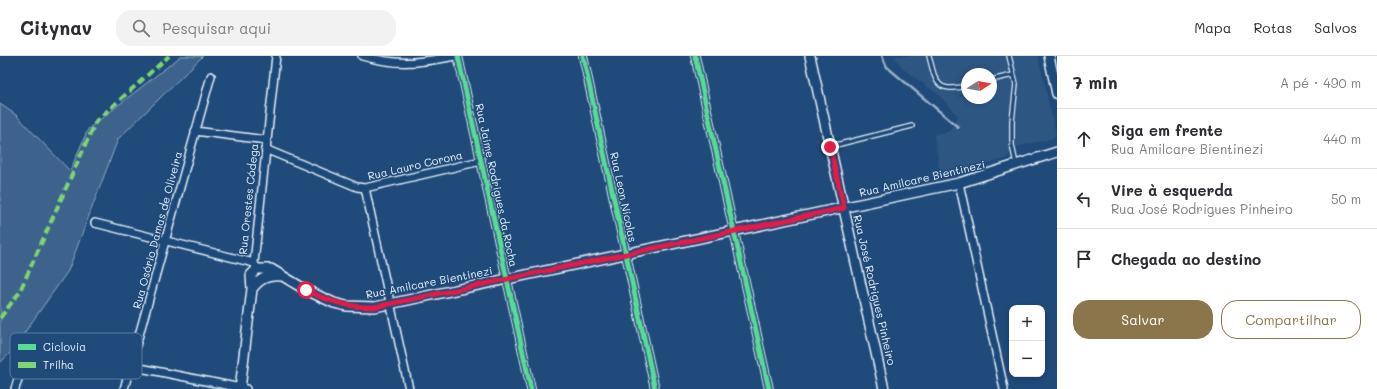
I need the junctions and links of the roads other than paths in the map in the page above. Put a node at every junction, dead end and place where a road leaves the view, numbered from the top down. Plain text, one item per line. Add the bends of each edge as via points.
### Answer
1 (276, 56) edge
2 (362, 56) edge
3 (455, 56) edge
4 (458, 56) edge
5 (583, 56) edge
6 (695, 56) edge
7 (810, 56) edge
8 (929, 56) edge
9 (1009, 56) edge
10 (1049, 56) edge
11 (1013, 75) junction
12 (211, 76) dead end
13 (997, 79) edge
14 (961, 87) edge
15 (1057, 92) edge
16 (912, 126) dead end
17 (195, 131) junction
18 (266, 140) junction
19 (830, 147) junction
20 (265, 149) junction
21 (1057, 152) edge
22 (481, 161) junction
23 (1016, 165) junction
24 (959, 183) junction
25 (365, 188) junction
26 (844, 208) junction
27 (95, 223) dead end
28 (734, 231) junction
29 (165, 240) junction
30 (626, 254) junction
31 (255, 266) junction
32 (281, 276) junction
33 (507, 280) junction
34 (252, 289) junction
35 (390, 304) junction
36 (139, 333) edge
37 (142, 368) edge
38 (18, 379) edge
39 (127, 379) edge
40 (242, 388) edge
41 (15, 389) edge
42 (124, 389) edge
43 (409, 389) edge
44 (531, 389) edge
45 (655, 389) edge
46 (769, 389) edge
47 (884, 389) edge
48 (1004, 389) edge

1 - 18 street, Rua Orestes Códega
2 - 3 street via 404,64
4 - 22 street, Rua Jaime Rodrigues da Rocha
5 - 30 street, Rua Leon Nícolas
6 - 28 street
7 - 19 main road, Rua José Rodrigues Pinheiro
8 - 14 lane via 935,77 943,87
9 - 11 lane
10 - 15 main road
11 - 13 lane
11 - 23 lane via 1016,84 1012,133
12 - 17 street, Rua Osório Damas de Oliveira
16 - 19 lane
17 - 18 street
17 - 29 street, Rua Osório Damas de Oliveira
18 - 20 street, Rua Orestes Códega
19 - 26 main road, Rua José Rodrigues Pinheiro
20 - 25 street, Rua Lauro Corona via 350,185
20 - 31 street, Rua Orestes Códega
21 - 23 main road, Rua Amilcare Bientinezi
22 - 25 street, Rua Lauro Corona
22 - 33 street, Rua Jaime Rodrigues da Rocha
23 - 24 main road, Rua Amilcare Bientinezi
24 - 26 main road, Rua Amilcare Bientinezi
24 - 48 street
25 - 35 street
26 - 28 main road, Rua Amilcare Bientinezi
26 - 47 main road, Rua José Rodrigues Pinheiro
27 - 29 street, Rua Amilcare Bientinezi
28 - 30 main road, Rua Amilcare Bientinezi
28 - 46 street
29 - 31 street, Rua Amilcare Bientinezi
29 - 36 street, Rua Osório Damas de Oliveira
30 - 33 main road, Rua Amilcare Bientinezi
30 - 45 street, Rua Leon Nícolas
31 - 32 main road, Rua Amilcare Bientinezi via 271,268
31 - 34 main road, Rua Orestes Códega via 251,275
32 - 34 main road via 259,280
32 - 35 main road, Rua Amilcare Bientinezi via 319,297 346,306 360,308
33 - 35 main road, Rua Amilcare Bientinezi
33 - 44 street, Rua Jaime Rodrigues da Rocha
34 - 40 main road, Rua Orestes Códega
35 - 43 street
37 - 40 street
38 - 41 street
39 - 42 street, Rua Osório Damas de Oliveira

